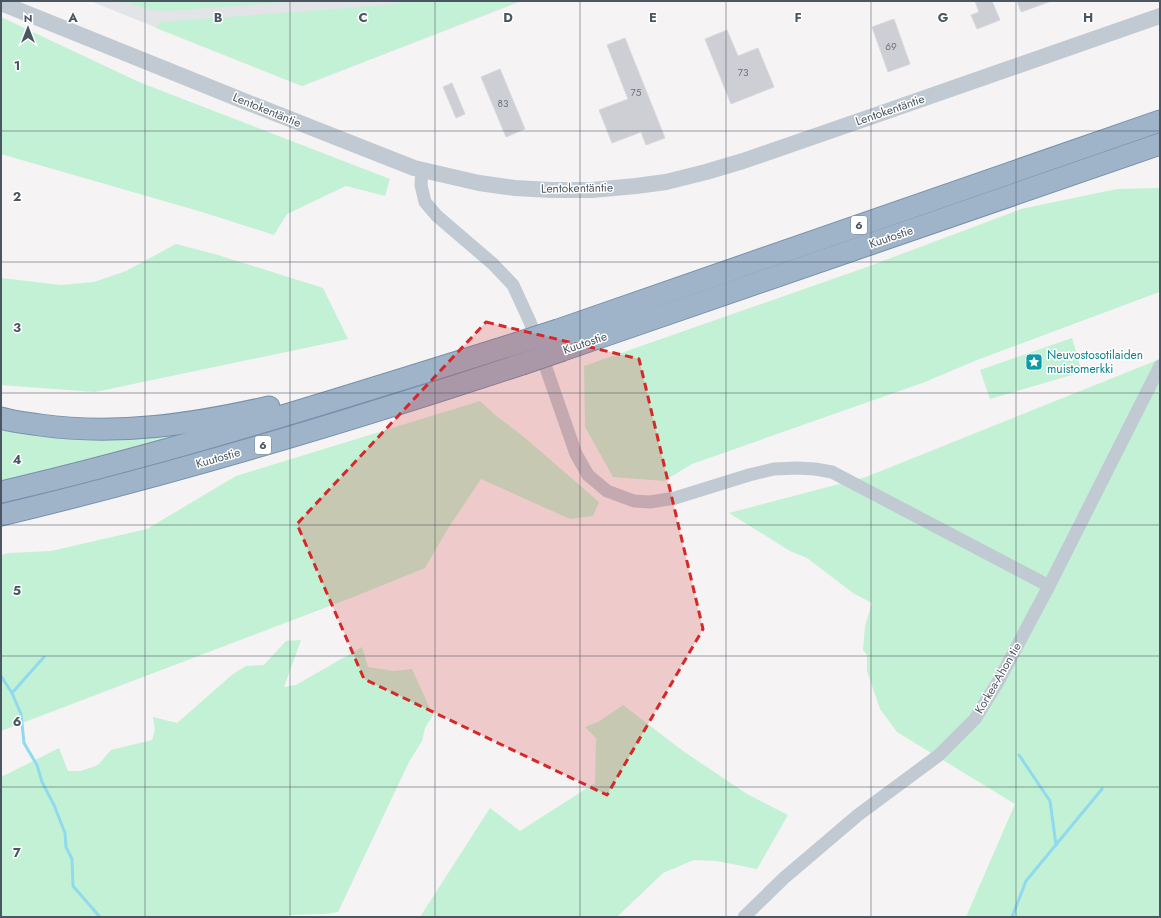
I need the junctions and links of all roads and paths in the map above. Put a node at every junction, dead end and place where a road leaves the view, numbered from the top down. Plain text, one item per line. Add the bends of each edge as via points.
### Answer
1 (1, 3) edge
2 (1160, 16) edge
3 (1160, 121) edge
4 (1160, 144) edge
5 (422, 170) junction
6 (516, 344) junction
7 (1160, 366) edge
8 (1, 418) edge
9 (1, 492) edge
10 (65, 500) junction
11 (1, 515) edge
12 (1, 518) edge
13 (1049, 586) junction
14 (744, 917) edge

1 - 5 street, Lentokentäntie
2 - 5 street, Lentokentäntie via 743,161 666,182 592,190 551,190 479,183
3 - 6 highway, Kuutostie / 6, bridge
4 - 10 highway, Kuutostie / 6, bridge via 387,408 196,465
5 - 13 street via 421,185 425,202 437,216 493,264 513,286 530,322 576,454 588,474 607,491 634,501 650,502 675,498 748,474 774,469 797,468 832,472
6 - 8 highway via 297,401 156,427 98,430 64,428
6 - 9 highway, Kuutostie / 6 via 180,447
7 - 13 street, Korkea-Ahon tie
10 - 11 highway, Kuutostie / 6
10 - 12 highway
13 - 14 street, Korkea-Ahon tie via 998,682 974,719 939,755 858,815 784,878

